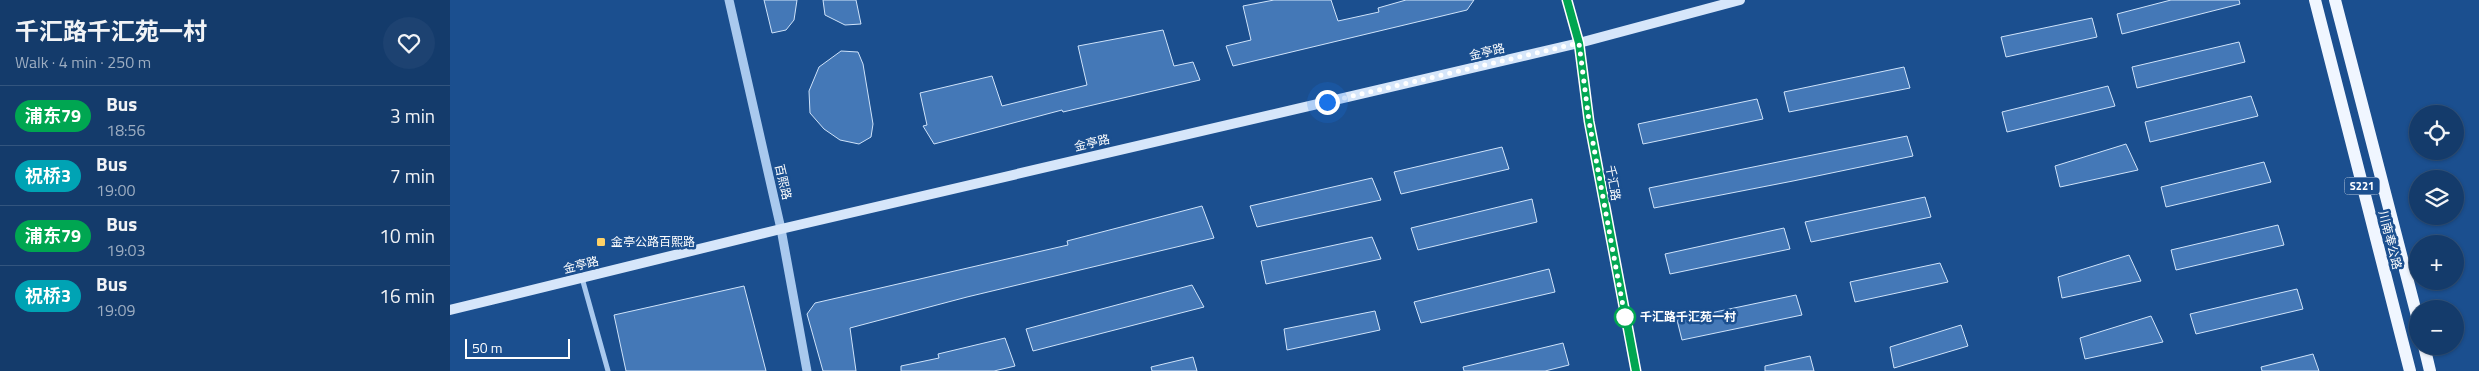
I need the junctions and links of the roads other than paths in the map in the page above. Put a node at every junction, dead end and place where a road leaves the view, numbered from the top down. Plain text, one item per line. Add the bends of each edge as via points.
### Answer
1 (729, 0) edge
2 (1567, 0) edge
3 (1740, 0) edge
4 (2315, 0) edge
5 (2335, 0) edge
6 (1579, 43) junction
7 (781, 229) junction
8 (582, 278) junction
9 (2413, 300) edge
10 (450, 310) edge
11 (2426, 355) edge
12 (608, 371) edge
13 (807, 371) edge
14 (1636, 371) edge
15 (2410, 371) edge
16 (2430, 371) edge

1 - 7 street, 百熙路
2 - 6 street, 千汇路
3 - 6 main road, 金亭路
4 - 15 main road, 川南奉公路 / S221
5 - 9 main road, 川南奉公路 / S221
6 - 7 main road, 金亭路
6 - 14 street, 千汇路 via 1589,121
7 - 8 main road, 金亭路
7 - 13 street, 百熙路
8 - 10 main road, 金亭路
8 - 12 street
11 - 16 main road

